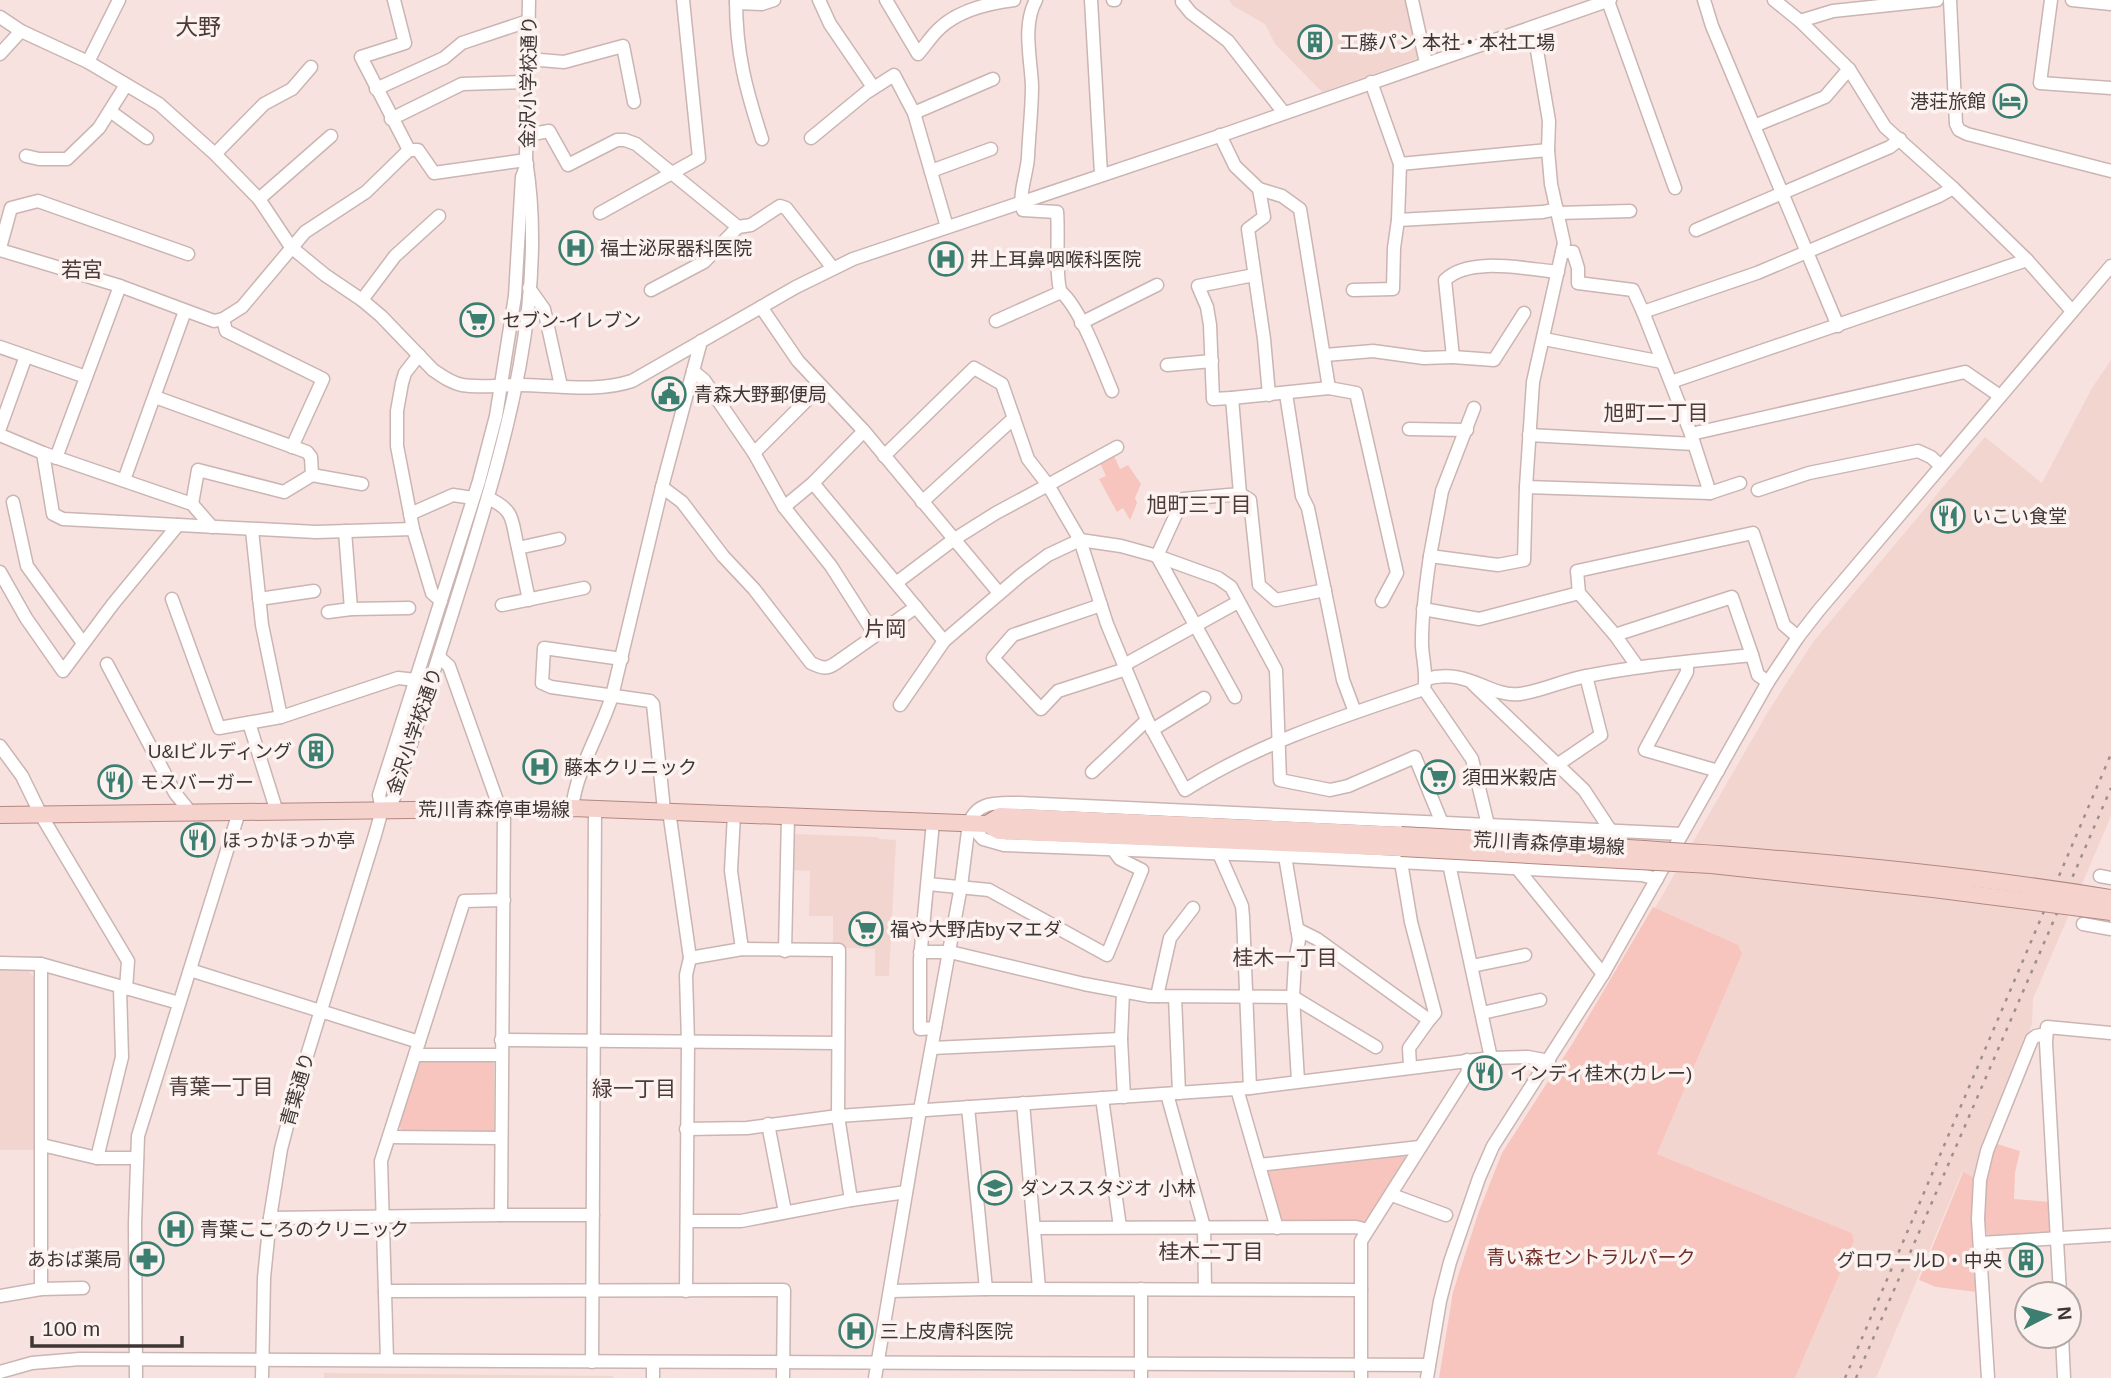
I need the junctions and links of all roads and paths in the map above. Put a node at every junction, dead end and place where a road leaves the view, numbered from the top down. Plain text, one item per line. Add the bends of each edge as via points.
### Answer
1 (119, 0) edge
2 (394, 0) edge
3 (529, 0) edge
4 (682, 0) edge
5 (774, 0) edge
6 (819, 0) edge
7 (886, 0) edge
8 (1014, 0) edge
9 (1036, 0) edge
10 (1091, 0) edge
11 (1412, 0) edge
12 (1609, 0) edge
13 (1704, 0) edge
14 (1774, 0) edge
15 (1937, 0) edge
16 (1950, 0) edge
17 (2051, 0) edge
18 (2072, 0) edge
19 (736, 1) edge
20 (1182, 2) edge
21 (973, 4) edge
22 (2111, 4) edge
23 (0, 17) edge
24 (528, 20) junction
25 (1800, 21) junction
26 (1533, 27) junction
27 (21, 31) junction
28 (0, 54) edge
29 (528, 59) junction
30 (88, 62) junction
31 (1426, 63) junction
32 (311, 67) dead end
33 (1849, 69) junction
34 (993, 79) dead end
35 (528, 82) junction
36 (1371, 82) junction
37 (126, 85) junction
38 (2111, 88) edge
39 (376, 89) junction
40 (869, 91) junction
41 (634, 102) dead end
42 (110, 111) junction
43 (914, 113) junction
44 (1284, 113) junction
45 (391, 119) junction
46 (1754, 126) junction
47 (331, 135) dead end
48 (527, 135) junction
49 (1220, 135) junction
50 (147, 138) dead end
51 (811, 138) dead end
52 (762, 139) dead end
53 (1900, 139) junction
54 (991, 149) dead end
55 (409, 150) junction
56 (1548, 150) junction
57 (215, 153) junction
58 (26, 156) dead end
59 (527, 162) junction
60 (1400, 164) junction
61 (931, 171) junction
62 (2111, 171) edge
63 (671, 173) junction
64 (1101, 174) junction
65 (1675, 188) dead end
66 (1952, 188) junction
67 (1259, 189) junction
68 (1783, 194) junction
69 (259, 199) junction
70 (1020, 202) junction
71 (1558, 211) junction
72 (1630, 211) dead end
73 (600, 213) dead end
74 (439, 216) dead end
75 (1398, 220) junction
76 (738, 227) junction
77 (947, 227) junction
78 (1696, 230) dead end
79 (291, 247) junction
80 (0, 249) edge
81 (1562, 252) junction
82 (1807, 252) junction
83 (188, 254) dead end
84 (2027, 260) junction
85 (2111, 266) edge
86 (832, 267) junction
87 (1558, 272) junction
88 (1254, 275) junction
89 (1157, 285) dead end
90 (120, 286) junction
91 (529, 288) junction
92 (651, 290) dead end
93 (1353, 290) dead end
94 (1061, 292) junction
95 (362, 300) junction
96 (761, 307) junction
97 (185, 311) junction
98 (2072, 311) junction
99 (1643, 312) junction
100 (1524, 313) dead end
101 (223, 319) junction
102 (996, 321) dead end
103 (1081, 323) junction
104 (1838, 326) junction
105 (1544, 339) junction
106 (701, 341) junction
107 (0, 347) edge
108 (419, 355) junction
109 (1325, 355) junction
110 (26, 356) junction
111 (1453, 357) junction
112 (1212, 361) junction
113 (1662, 362) junction
114 (1167, 365) dead end
115 (693, 371) junction
116 (86, 377) junction
117 (1671, 382) junction
118 (509, 385) junction
119 (561, 386) junction
120 (821, 386) junction
121 (1329, 388) junction
122 (1112, 391) dead end
123 (1286, 394) junction
124 (1269, 395) junction
125 (2000, 396) junction
126 (155, 397) junction
127 (1232, 398) junction
128 (1474, 408) dead end
129 (1014, 418) junction
130 (0, 428) edge
131 (1409, 429) dead end
132 (864, 430) junction
133 (1467, 430) junction
134 (0, 435) edge
135 (1529, 435) junction
136 (1693, 439) junction
137 (292, 447) junction
138 (1118, 447) dead end
139 (43, 453) junction
140 (754, 453) junction
141 (884, 456) junction
142 (56, 458) junction
143 (1941, 466) junction
144 (312, 475) junction
145 (124, 480) junction
146 (813, 483) junction
147 (1740, 483) dead end
148 (362, 484) dead end
149 (1048, 485) junction
150 (662, 487) junction
151 (1526, 487) junction
152 (1758, 490) dead end
153 (1710, 493) junction
154 (1240, 494) junction
155 (473, 498) junction
156 (488, 498) junction
157 (13, 502) dead end
158 (922, 502) junction
159 (192, 504) junction
160 (785, 507) junction
161 (410, 514) junction
162 (178, 525) junction
163 (212, 527) junction
164 (413, 529) junction
165 (252, 530) junction
166 (345, 531) junction
167 (559, 539) dead end
168 (953, 540) junction
169 (1080, 540) junction
170 (517, 548) junction
171 (1157, 556) junction
172 (1430, 556) junction
173 (0, 572) edge
174 (896, 583) junction
175 (584, 588) dead end
176 (1325, 590) junction
177 (314, 591) dead end
178 (999, 593) junction
179 (1579, 593) junction
180 (259, 598) junction
181 (172, 599) dead end
182 (529, 600) junction
183 (441, 601) junction
184 (1382, 601) dead end
185 (1238, 602) junction
186 (502, 605) dead end
187 (1101, 605) junction
188 (916, 607) junction
189 (409, 608) dead end
190 (351, 609) junction
191 (1423, 609) junction
192 (328, 612) dead end
193 (1195, 626) junction
194 (875, 635) junction
195 (1615, 635) junction
196 (1798, 637) junction
197 (944, 641) junction
198 (83, 643) junction
199 (1752, 655) junction
200 (439, 657) junction
201 (622, 659) junction
202 (1687, 662) junction
203 (107, 664) dead end
204 (1637, 666) junction
205 (1125, 667) junction
206 (1586, 676) junction
207 (1468, 679) junction
208 (416, 680) junction
209 (1768, 682) junction
210 (1425, 684) junction
211 (612, 696) junction
212 (1235, 697) dead end
213 (1204, 698) dead end
214 (900, 705) dead end
215 (1355, 712) junction
216 (281, 717) junction
217 (249, 723) junction
218 (1150, 725) junction
219 (1278, 741) junction
220 (0, 746) edge
221 (1557, 765) junction
222 (1718, 771) junction
223 (1091, 772) dead end
224 (502, 808) junction
225 (572, 808) junction
226 (595, 808) junction
227 (382, 810) junction
228 (667, 811) junction
229 (239, 812) junction
230 (277, 812) junction
231 (191, 813) junction
232 (734, 814) junction
233 (0, 815) edge
234 (41, 815) junction
235 (788, 816) junction
236 (933, 822) junction
237 (969, 823) junction
238 (1442, 823) junction
239 (1489, 825) junction
240 (1611, 831) junction
241 (1682, 834) junction
242 (1401, 848) junction
243 (1114, 851) junction
244 (1220, 856) junction
245 (1284, 856) junction
246 (1449, 864) junction
247 (1516, 867) junction
248 (1657, 878) junction
249 (928, 884) junction
250 (961, 886) junction
251 (2111, 898) edge
252 (504, 900) junction
253 (1193, 908) dead end
254 (2111, 912) edge
255 (2083, 925) dead end
256 (1297, 929) junction
257 (2111, 929) edge
258 (742, 949) junction
259 (785, 951) junction
260 (920, 952) junction
261 (950, 952) junction
262 (1525, 955) dead end
263 (690, 958) junction
264 (0, 962) edge
265 (41, 964) junction
266 (1472, 966) junction
267 (190, 970) junction
268 (1603, 974) junction
269 (123, 989) junction
270 (1123, 992) junction
271 (1157, 996) junction
272 (1175, 997) junction
273 (1246, 997) junction
274 (1293, 997) junction
275 (1540, 1000) dead end
276 (179, 1003) junction
277 (320, 1011) junction
278 (1482, 1013) junction
279 (1429, 1020) junction
280 (935, 1028) junction
281 (2111, 1033) edge
282 (2046, 1034) junction
283 (1121, 1038) junction
284 (501, 1040) junction
285 (596, 1042) junction
286 (688, 1042) junction
287 (838, 1043) junction
288 (1376, 1047) dead end
289 (417, 1048) junction
290 (932, 1048) junction
291 (501, 1055) junction
292 (1491, 1058) junction
293 (1467, 1060) junction
294 (1549, 1061) junction
295 (1410, 1066) junction
296 (1298, 1081) junction
297 (1243, 1088) junction
298 (1173, 1093) junction
299 (1124, 1097) junction
300 (1102, 1098) junction
301 (1023, 1103) junction
302 (968, 1107) junction
303 (920, 1110) junction
304 (838, 1116) junction
305 (768, 1124) junction
306 (686, 1129) junction
307 (389, 1137) junction
308 (501, 1138) junction
309 (42, 1145) junction
310 (1420, 1147) junction
311 (97, 1158) junction
312 (137, 1158) junction
313 (1259, 1165) junction
314 (906, 1192) junction
315 (1392, 1195) junction
316 (851, 1200) junction
317 (785, 1212) junction
318 (501, 1215) junction
319 (593, 1215) junction
320 (1446, 1215) dead end
321 (382, 1217) junction
322 (270, 1218) junction
323 (688, 1221) junction
324 (1120, 1227) junction
325 (1203, 1227) junction
326 (1035, 1228) junction
327 (1277, 1228) junction
328 (1367, 1230) junction
329 (2111, 1235) edge
330 (2057, 1238) junction
331 (1980, 1243) junction
332 (2059, 1280) edge
333 (83, 1288) dead end
334 (1040, 1288) junction
335 (41, 1289) junction
336 (986, 1289) junction
337 (1141, 1289) junction
338 (1205, 1289) junction
339 (1361, 1290) junction
340 (385, 1291) junction
341 (593, 1291) junction
342 (686, 1291) junction
343 (890, 1291) junction
344 (0, 1296) edge
345 (2063, 1350) edge
346 (136, 1360) junction
347 (387, 1360) junction
348 (262, 1361) junction
349 (592, 1362) junction
350 (653, 1362) junction
351 (878, 1362) junction
352 (783, 1363) junction
353 (1362, 1363) junction
354 (1141, 1364) junction
355 (1428, 1371) edge
356 (0, 1372) edge
357 (136, 1378) edge
358 (262, 1378) edge
359 (653, 1378) edge
360 (783, 1378) edge
361 (875, 1378) edge
362 (1141, 1378) edge
363 (1361, 1378) edge
364 (1988, 1378) edge
365 (2064, 1378) edge

1 - 30 street
2 - 39 street via 405,43 361,57
3 - 24 street, 金沢小学校通り
4 - 63 street via 699,158
5 - 19 street via 762,4
6 - 40 street via 873,87
7 - 21 street via 918,54 938,29
8 - 21 street
9 - 70 street via 1028,25 1032,87 1027,172
10 - 64 street
11 - 31 street
12 - 26 street
12 - 65 street
13 - 46 street
14 - 25 street
15 - 25 street via 1833,11
16 - 62 street via 1959,130
17 - 38 street via 2039,83
18 - 22 street
19 - 52 street via 744,83
20 - 44 street via 1228,41
23 - 27 street
24 - 29 street, 金沢小学校通り
24 - 39 street via 462,43 444,58
25 - 33 street
26 - 31 street
26 - 56 street via 1549,121
27 - 28 street
27 - 30 street
29 - 35 street, 金沢小学校通り
29 - 41 street via 564,62 623,46
30 - 37 street
31 - 36 street
32 - 57 street via 292,89 264,104
33 - 46 street via 1825,97
33 - 53 street via 1885,127
34 - 43 street
35 - 45 street via 462,84
35 - 48 street, 金沢小学校通り
36 - 44 street
36 - 60 street
37 - 42 street
37 - 57 street via 159,104
39 - 45 street
40 - 43 street via 894,75
40 - 51 street
42 - 50 street
42 - 58 street via 67,159
43 - 61 street
44 - 49 street
45 - 55 street
46 - 68 street
47 - 69 street
48 - 59 street, 金沢小学校通り
48 - 63 street via 549,131 568,165 625,140
49 - 64 street
49 - 67 street via 1235,166
53 - 66 street
53 - 68 street
54 - 61 street
55 - 59 street via 418,150 434,173
55 - 79 street via 366,192 305,232
56 - 60 street
56 - 71 street
57 - 69 street
59 - 91 street, 金沢小学校通り via 532,213
59 - 118 street, 金沢小学校通り via 522,177
60 - 75 street
61 - 77 street
63 - 73 street
63 - 76 street
64 - 70 street
66 - 82 street
66 - 84 street
67 - 88 street via 1264,217 1248,229
67 - 109 street via 1282,196 1300,209
68 - 78 street
68 - 82 street
69 - 79 street
70 - 77 street
70 - 94 street via 1023,210 1057,212 1057,284
71 - 72 street
71 - 75 street
71 - 81 street
74 - 95 street via 395,256
75 - 93 street via 1393,289
76 - 86 street via 751,225 780,206 786,208
76 - 92 street via 704,262
77 - 86 street
79 - 95 street
79 - 101 street via 242,307
80 - 83 street via 11,208 38,201
80 - 90 street
81 - 87 street
81 - 99 street via 1573,252 1578,283 1633,290
82 - 99 street
82 - 104 street
84 - 98 street
84 - 104 street
85 - 98 street
86 - 96 street
87 - 105 street
87 - 111 street via 1491,265 1454,271 1445,280
88 - 112 street via 1198,286 1208,307
88 - 124 street
89 - 103 street
90 - 97 street
90 - 116 street
91 - 118 street, 金沢小学校通り
91 - 119 street via 544,309
94 - 102 street
94 - 103 street
95 - 108 street
96 - 106 street
96 - 120 street
97 - 101 street via 214,321
97 - 126 street
98 - 125 street
99 - 113 street
100 - 111 street via 1494,360
101 - 137 street via 226,331 323,379
103 - 122 street
104 - 117 street
105 - 113 street
105 - 135 street via 1533,382
106 - 115 street
106 - 119 street via 618,386
107 - 110 street
108 - 118 street via 433,370 456,383
108 - 161 street via 405,373 397,411 399,467
109 - 111 street via 1373,351
109 - 121 street
110 - 116 street
110 - 130 street
112 - 114 street
112 - 127 street via 1213,398
113 - 117 street
115 - 140 street
115 - 150 street
116 - 142 street
117 - 136 street
118 - 119 street
118 - 155 street, 金沢小学校通り
118 - 156 street, 金沢小学校通り
120 - 132 street
120 - 140 street
121 - 123 street
121 - 184 street via 1356,393 1397,573
123 - 124 street
123 - 176 street via 1302,496
124 - 127 street
125 - 136 street via 1965,372
125 - 143 street
126 - 137 street
126 - 145 street
127 - 154 street
128 - 133 street
129 - 141 street via 1002,384 974,368
129 - 149 street via 1028,459
129 - 158 street
131 - 133 street
132 - 141 street
132 - 146 street
133 - 172 street via 1442,491
134 - 139 street
135 - 136 street
135 - 151 street
136 - 153 street
137 - 144 street via 311,457
138 - 149 street
139 - 142 street
139 - 162 street via 53,514 63,519
140 - 160 street
141 - 158 street
142 - 145 street
143 - 152 street via 1918,451
143 - 196 street
144 - 148 street
144 - 159 street via 284,492 198,470
145 - 159 street
146 - 160 street
146 - 174 street
147 - 153 street
149 - 168 street
149 - 169 street
150 - 194 street via 688,509 811,663 828,668
150 - 201 street
151 - 153 street
151 - 172 street via 1524,560 1499,565
154 - 171 street via 1183,499
154 - 176 street via 1250,500 1259,585 1276,600
155 - 161 street via 453,495
155 - 183 street, 金沢小学校通り
156 - 170 street via 509,511
156 - 200 street, 金沢小学校通り
157 - 198 street via 27,566
158 - 168 street
159 - 163 street
160 - 194 street via 831,566
161 - 164 street
162 - 163 street
162 - 198 street
163 - 165 street
164 - 166 street
164 - 183 street via 432,593
165 - 166 street
165 - 180 street
166 - 190 street
167 - 170 street
168 - 174 street
168 - 178 street
169 - 171 street
169 - 178 street via 1048,555
169 - 187 street
170 - 182 street
171 - 185 street via 1218,578 1231,587
171 - 193 street
172 - 191 street
173 - 198 street via 63,671
174 - 188 street
175 - 182 street
176 - 215 street via 1343,680
177 - 180 street
178 - 197 street
179 - 191 street via 1479,619
179 - 195 street
179 - 196 street via 1577,571 1753,533 1784,625
180 - 216 street
181 - 217 street via 219,728
182 - 186 street
183 - 208 street, 金沢小学校通り
185 - 193 street
185 - 219 street via 1276,670
187 - 205 street
187 - 205 street via 1013,635 993,658 1041,709 1058,691
188 - 194 street
188 - 197 street
189 - 190 street
190 - 192 street
191 - 210 street
193 - 205 street
193 - 212 street
195 - 199 street via 1732,597
195 - 204 street
196 - 209 street
197 - 214 street
199 - 202 street
199 - 209 street via 1758,675
200 - 224 street via 449,666
200 - 227 street, 金沢小学校通り via 394,799
201 - 211 street
201 - 211 street via 544,648 542,683
202 - 204 street
202 - 222 street via 1687,672 1645,750
203 - 231 street via 175,793
204 - 206 street
205 - 218 street
206 - 207 street via 1511,695
206 - 221 street via 1601,735
207 - 210 street via 1450,676
207 - 221 street
208 - 216 street via 398,678
208 - 227 street, 金沢小学校通り via 379,795
209 - 222 street
210 - 215 street
210 - 239 street via 1472,759
211 - 225 street via 583,765
211 - 228 street via 653,704
213 - 218 street
215 - 219 street
216 - 217 street
217 - 230 street
218 - 219 street via 1185,790
218 - 223 street
219 - 238 street via 1280,780 1330,790 1415,757
220 - 234 street via 22,776
221 - 240 street via 1584,790
222 - 241 street
224 - 225 main road, 荒川青森停車場線
224 - 227 main road, 荒川青森停車場線
224 - 252 street
225 - 226 main road, 荒川青森停車場線
226 - 228 main road, 荒川青森停車場線
226 - 285 street
227 - 230 main road, 荒川青森停車場線
227 - 277 street, 青葉通り
228 - 232 main road, 荒川青森停車場線
228 - 263 street
229 - 230 main road, 荒川青森停車場線
229 - 231 main road, 荒川青森停車場線
229 - 267 street
231 - 234 main road, 荒川青森停車場線
232 - 235 main road, 荒川青森停車場線
232 - 258 street via 731,871
233 - 234 main road, 荒川青森停車場線
234 - 269 street via 128,961
235 - 236 main road, 荒川青森停車場線
235 - 259 street
236 - 237 main road, 荒川青森停車場線
236 - 249 street
237 - 238 street via 980,807 1001,803
237 - 242 main road, 荒川青森停車場線 via 987,824 999,831
237 - 243 street via 983,839 1004,845
237 - 250 street
238 - 239 street
239 - 240 street
240 - 241 street
241 - 248 street
242 - 245 street
242 - 246 street
242 - 251 main road, 荒川青森停車場線, bridge via 1710,852 1940,874
242 - 254 main road, 荒川青森停車場線, bridge via 1711,865
242 - 279 street via 1411,922 1435,1013
243 - 244 street
243 - 250 street via 1142,870 1107,955 989,890
244 - 245 street
244 - 273 street via 1242,906
245 - 256 street
246 - 247 street
246 - 266 street
247 - 248 street
247 - 268 street
248 - 268 street
249 - 250 street
249 - 260 street
250 - 261 street
252 - 284 street
252 - 289 street via 464,901
253 - 271 street via 1170,938
255 - 257 street
256 - 274 street
256 - 279 street
258 - 259 street
258 - 263 street
259 - 287 street via 839,950
260 - 261 street
260 - 280 street via 920,1029
261 - 270 street
261 - 280 street
262 - 266 street
263 - 286 street via 686,975
264 - 265 street
265 - 269 street
265 - 309 street
266 - 278 street
267 - 276 street
267 - 277 street
268 - 294 street
269 - 276 street
269 - 311 street via 122,1057
270 - 271 street
270 - 283 street
271 - 272 street
272 - 273 street
272 - 298 street
273 - 274 street
273 - 297 street
274 - 288 street
274 - 296 street
275 - 278 street
276 - 312 street via 138,1136
277 - 289 street
277 - 322 street, 青葉通り via 287,1122
278 - 292 street
279 - 295 street via 1409,1048
280 - 290 street
281 - 282 street via 2049,1026
282 - 330 street
282 - 331 street via 2032,1039 1986,1151 1978,1197
283 - 290 street
283 - 299 street
284 - 285 street
284 - 291 street
285 - 286 street
285 - 319 street
286 - 287 street
286 - 306 street
287 - 304 street
289 - 291 street
289 - 307 street
290 - 303 street
291 - 308 street
292 - 293 street
292 - 294 street
293 - 295 street
293 - 310 street via 1468,1072
294 - 355 street via 1510,1116 1479,1178 1450,1262
295 - 296 street
296 - 297 street
297 - 298 street
297 - 313 street
298 - 299 street
298 - 325 street
299 - 300 street
300 - 301 street
300 - 324 street
301 - 302 street
301 - 326 street
302 - 303 street
302 - 336 street
303 - 304 street
303 - 314 street
304 - 305 street
304 - 316 street
305 - 306 street
305 - 317 street
306 - 323 street
307 - 308 street
307 - 321 street via 381,1167
308 - 318 street
309 - 311 street
309 - 335 street
310 - 313 street
310 - 315 street
311 - 312 street
312 - 346 street
313 - 327 street
314 - 316 street
314 - 343 street
315 - 320 street
315 - 328 street
316 - 317 street
317 - 323 street via 741,1221
318 - 319 street
318 - 321 street
319 - 341 street
321 - 322 street
321 - 340 street
322 - 348 street, 青葉通り via 262,1297
323 - 342 street
324 - 325 street
324 - 326 street
325 - 327 street
325 - 338 street
326 - 334 street
327 - 328 street
328 - 339 street via 1361,1241
329 - 330 street
330 - 331 street
330 - 332 street
331 - 364 street
333 - 335 street
334 - 336 street
334 - 337 street
335 - 344 street
336 - 343 street
337 - 338 street
337 - 354 street
338 - 339 street
339 - 353 street
340 - 341 street
340 - 347 street
341 - 342 street
341 - 349 street
342 - 352 street via 783,1290
343 - 351 street
345 - 365 street
346 - 348 street
346 - 356 street via 51,1361
346 - 357 street
347 - 348 street
347 - 349 street
348 - 358 street, 青葉通り
349 - 350 street
350 - 352 street
350 - 359 street
351 - 352 street
351 - 354 street
351 - 361 street
352 - 360 street
353 - 354 street
353 - 355 street
353 - 363 street
354 - 362 street

